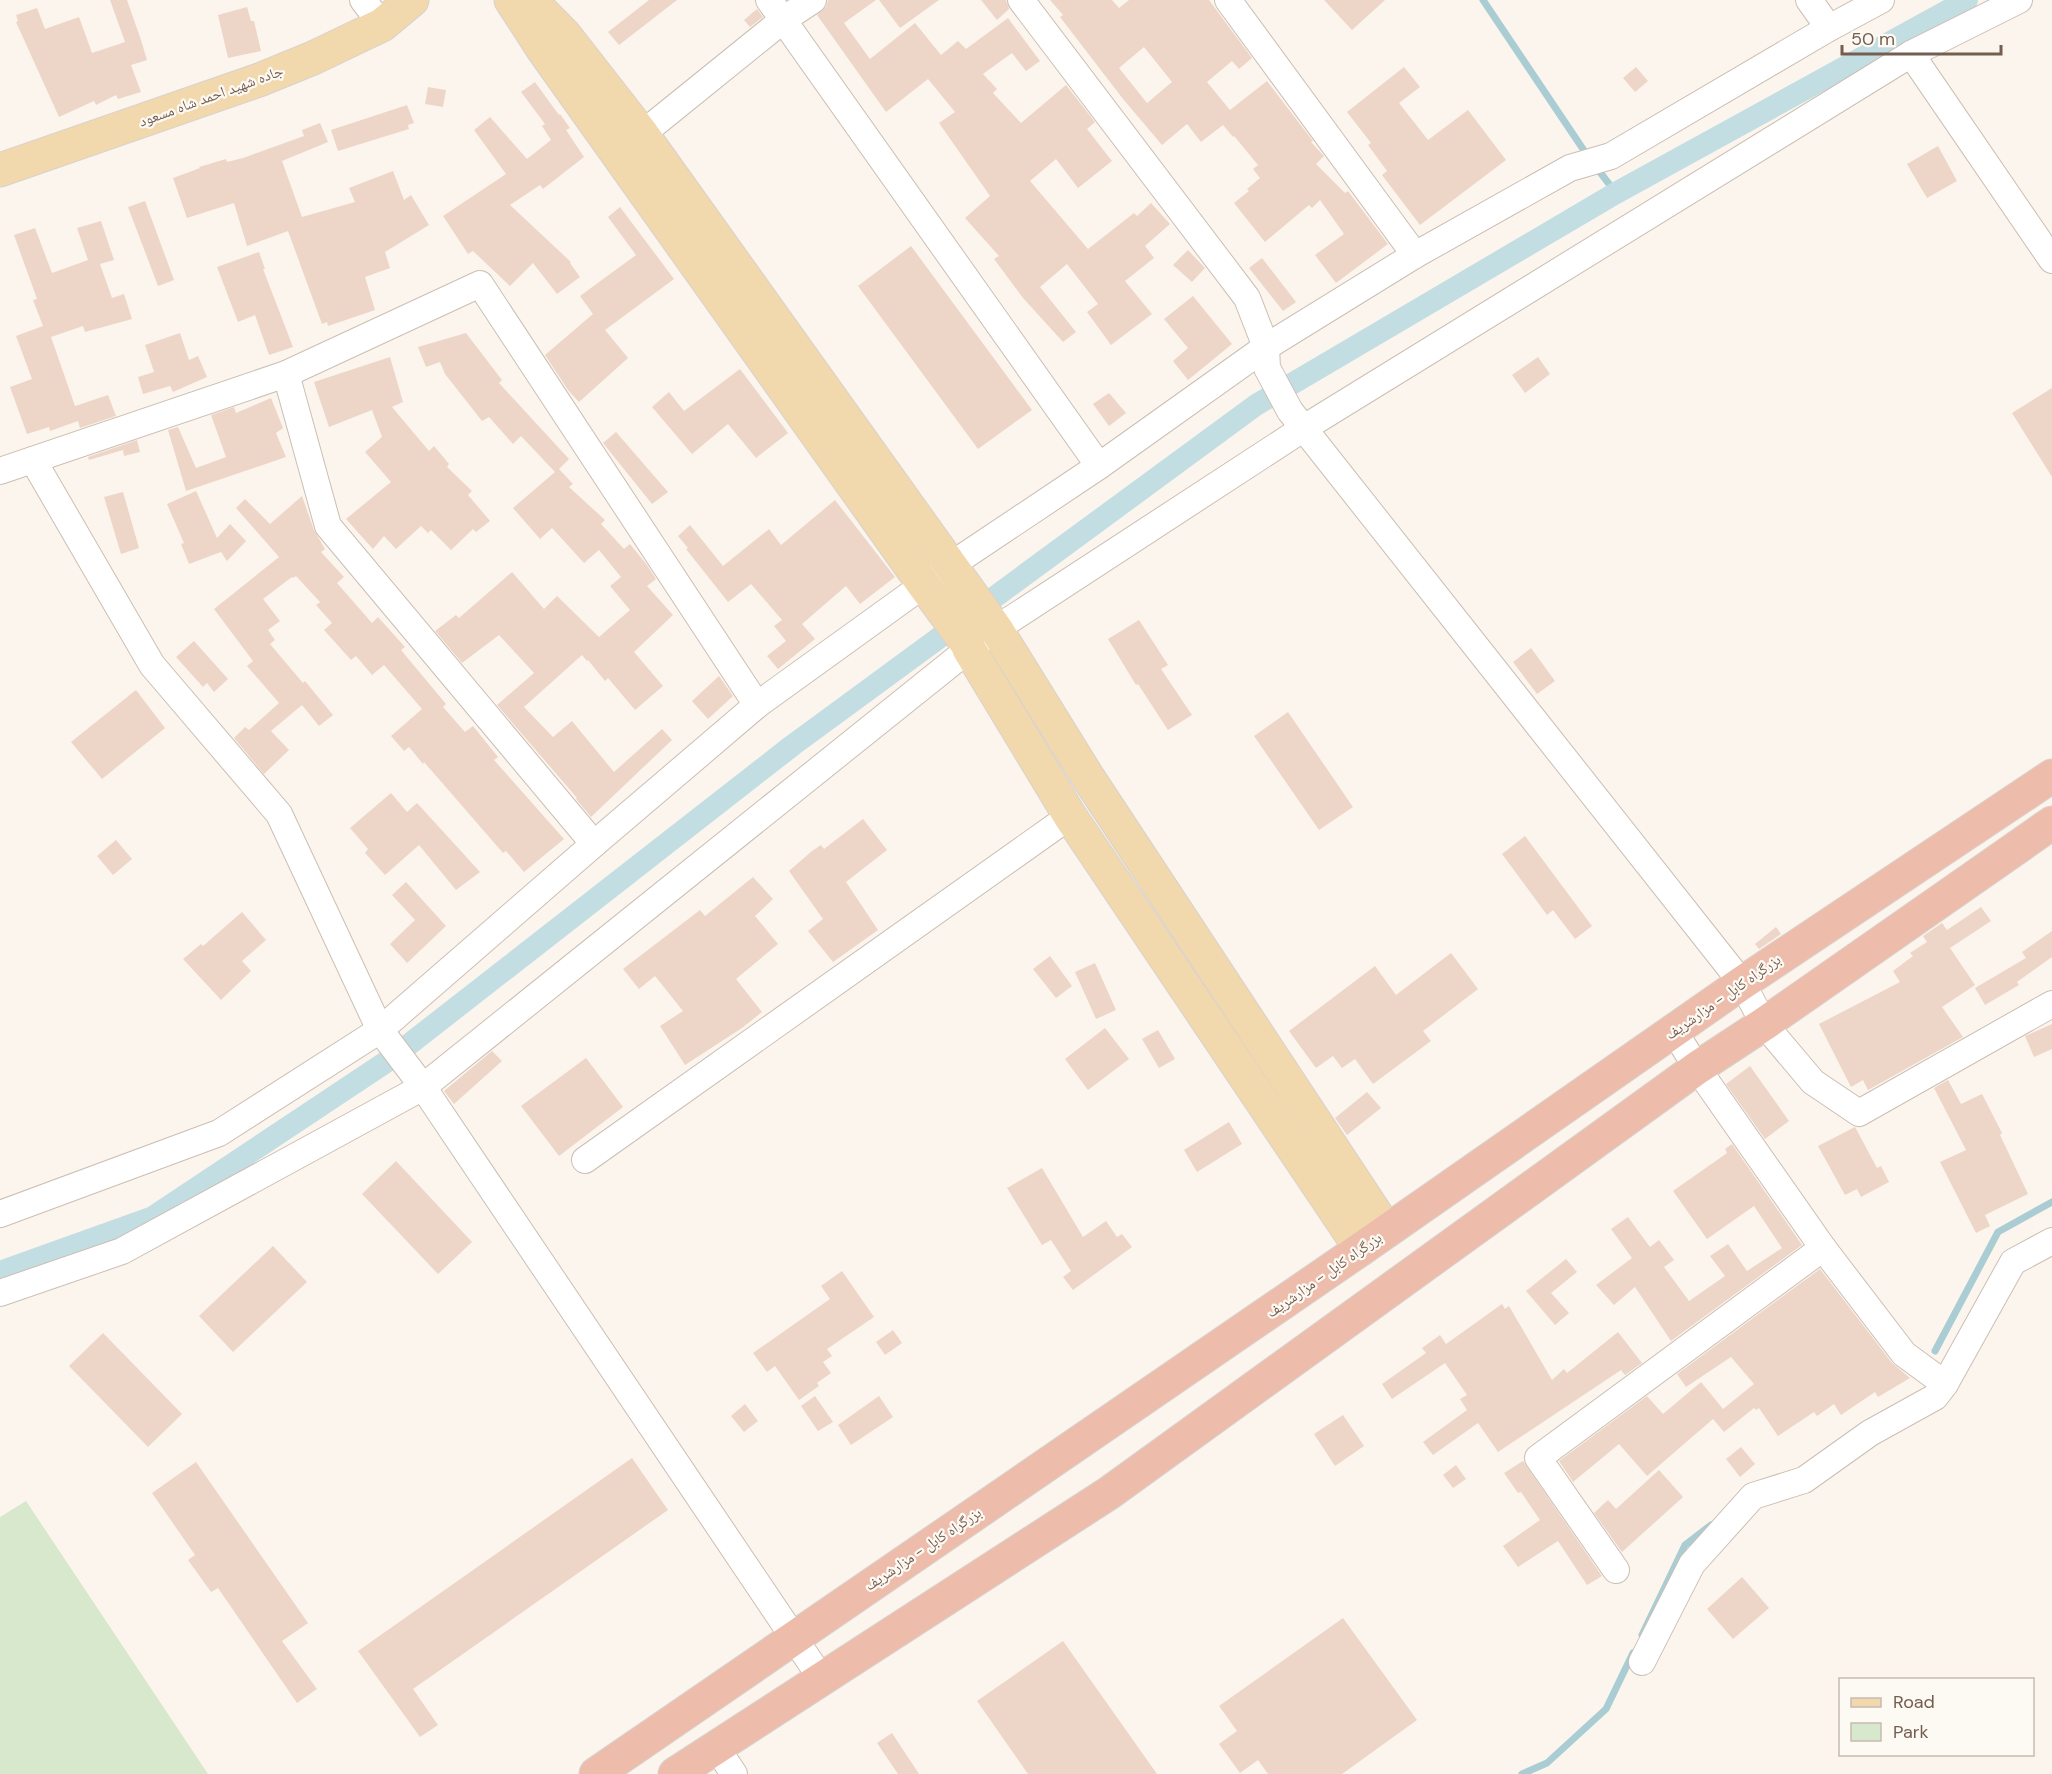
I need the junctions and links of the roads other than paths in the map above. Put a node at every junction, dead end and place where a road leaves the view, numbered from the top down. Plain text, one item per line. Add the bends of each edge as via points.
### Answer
1 (412, 0) edge
2 (510, 0) edge
3 (530, 0) edge
4 (813, 0) edge
5 (1021, 0) edge
6 (1228, 0) edge
7 (1809, 0) edge
8 (1881, 0) edge
9 (2019, 0) edge
10 (776, 10) edge
11 (373, 13) edge
12 (1829, 28) junction
13 (1911, 54) junction
14 (642, 135) junction
15 (0, 170) edge
16 (1415, 255) junction
17 (2052, 260) edge
18 (1267, 357) junction
19 (286, 374) junction
20 (1297, 419) junction
21 (33, 460) junction
22 (1099, 466) junction
23 (0, 471) edge
24 (952, 567) junction
25 (926, 587) junction
26 (981, 636) junction
27 (757, 705) junction
28 (2052, 776) edge
29 (1070, 816) junction
30 (2052, 823) edge
31 (594, 844) junction
32 (1742, 983) junction
33 (2052, 1004) edge
34 (1764, 1024) junction
35 (1674, 1031) junction
36 (384, 1033) junction
37 (1697, 1068) junction
38 (415, 1077) junction
39 (585, 1160) dead end
40 (0, 1214) edge
41 (1374, 1240) junction
42 (2052, 1241) edge
43 (1823, 1248) junction
44 (0, 1293) edge
45 (1945, 1384) junction
46 (1616, 1570) dead end
47 (794, 1638) junction
48 (1642, 1662) dead end
49 (821, 1678) junction
50 (716, 1747) junction
51 (596, 1774) edge
52 (675, 1774) edge
53 (734, 1774) edge

1 - 11 main road, جاده شهيد احمد شاه مسعود
2 - 25 main road
3 - 14 main road via 564,34
4 - 10 street
5 - 18 street via 1247,298
6 - 16 street
7 - 12 street
8 - 12 street
9 - 13 street
10 - 14 street
10 - 22 street
11 - 15 main road, جاده شهيد احمد شاه مسعود via 313,58
12 - 16 street via 1611,156 1570,168
13 - 17 street
13 - 20 street
14 - 24 main road
16 - 18 street
18 - 20 street
18 - 22 street
19 - 21 street
19 - 27 street via 480,284
19 - 31 street via 328,526
20 - 26 street
20 - 32 street
21 - 23 street
21 - 36 street via 152,666 279,814
22 - 24 street
24 - 25 street
24 - 26 main road
25 - 26 main road
25 - 27 street
26 - 29 main road
26 - 38 street
26 - 41 main road via 1089,779
27 - 31 street
28 - 32 highway, بزرگراه کابل - مزارشریف
29 - 39 street
29 - 41 main road
30 - 34 highway
31 - 36 street
32 - 34 street
32 - 35 highway, بزرگراه کابل - مزارشریف
33 - 34 street via 1859,1113 1813,1082
34 - 37 highway
35 - 37 street
35 - 41 highway, بزرگراه کابل - مزارشریف
36 - 38 street
36 - 40 street via 219,1133
37 - 43 street
37 - 49 highway via 1109,1493
38 - 44 street via 122,1251
38 - 47 street
41 - 47 highway, بزرگراه کابل - مزارشریف
42 - 45 street via 2013,1262
43 - 45 street via 1904,1354
43 - 46 street via 1538,1458
45 - 48 street via 1935,1397 1870,1433 1804,1480 1753,1496 1692,1564
47 - 49 street
47 - 51 highway, بزرگراه کابل - مزارشریف
49 - 50 highway
50 - 52 highway
50 - 53 street

